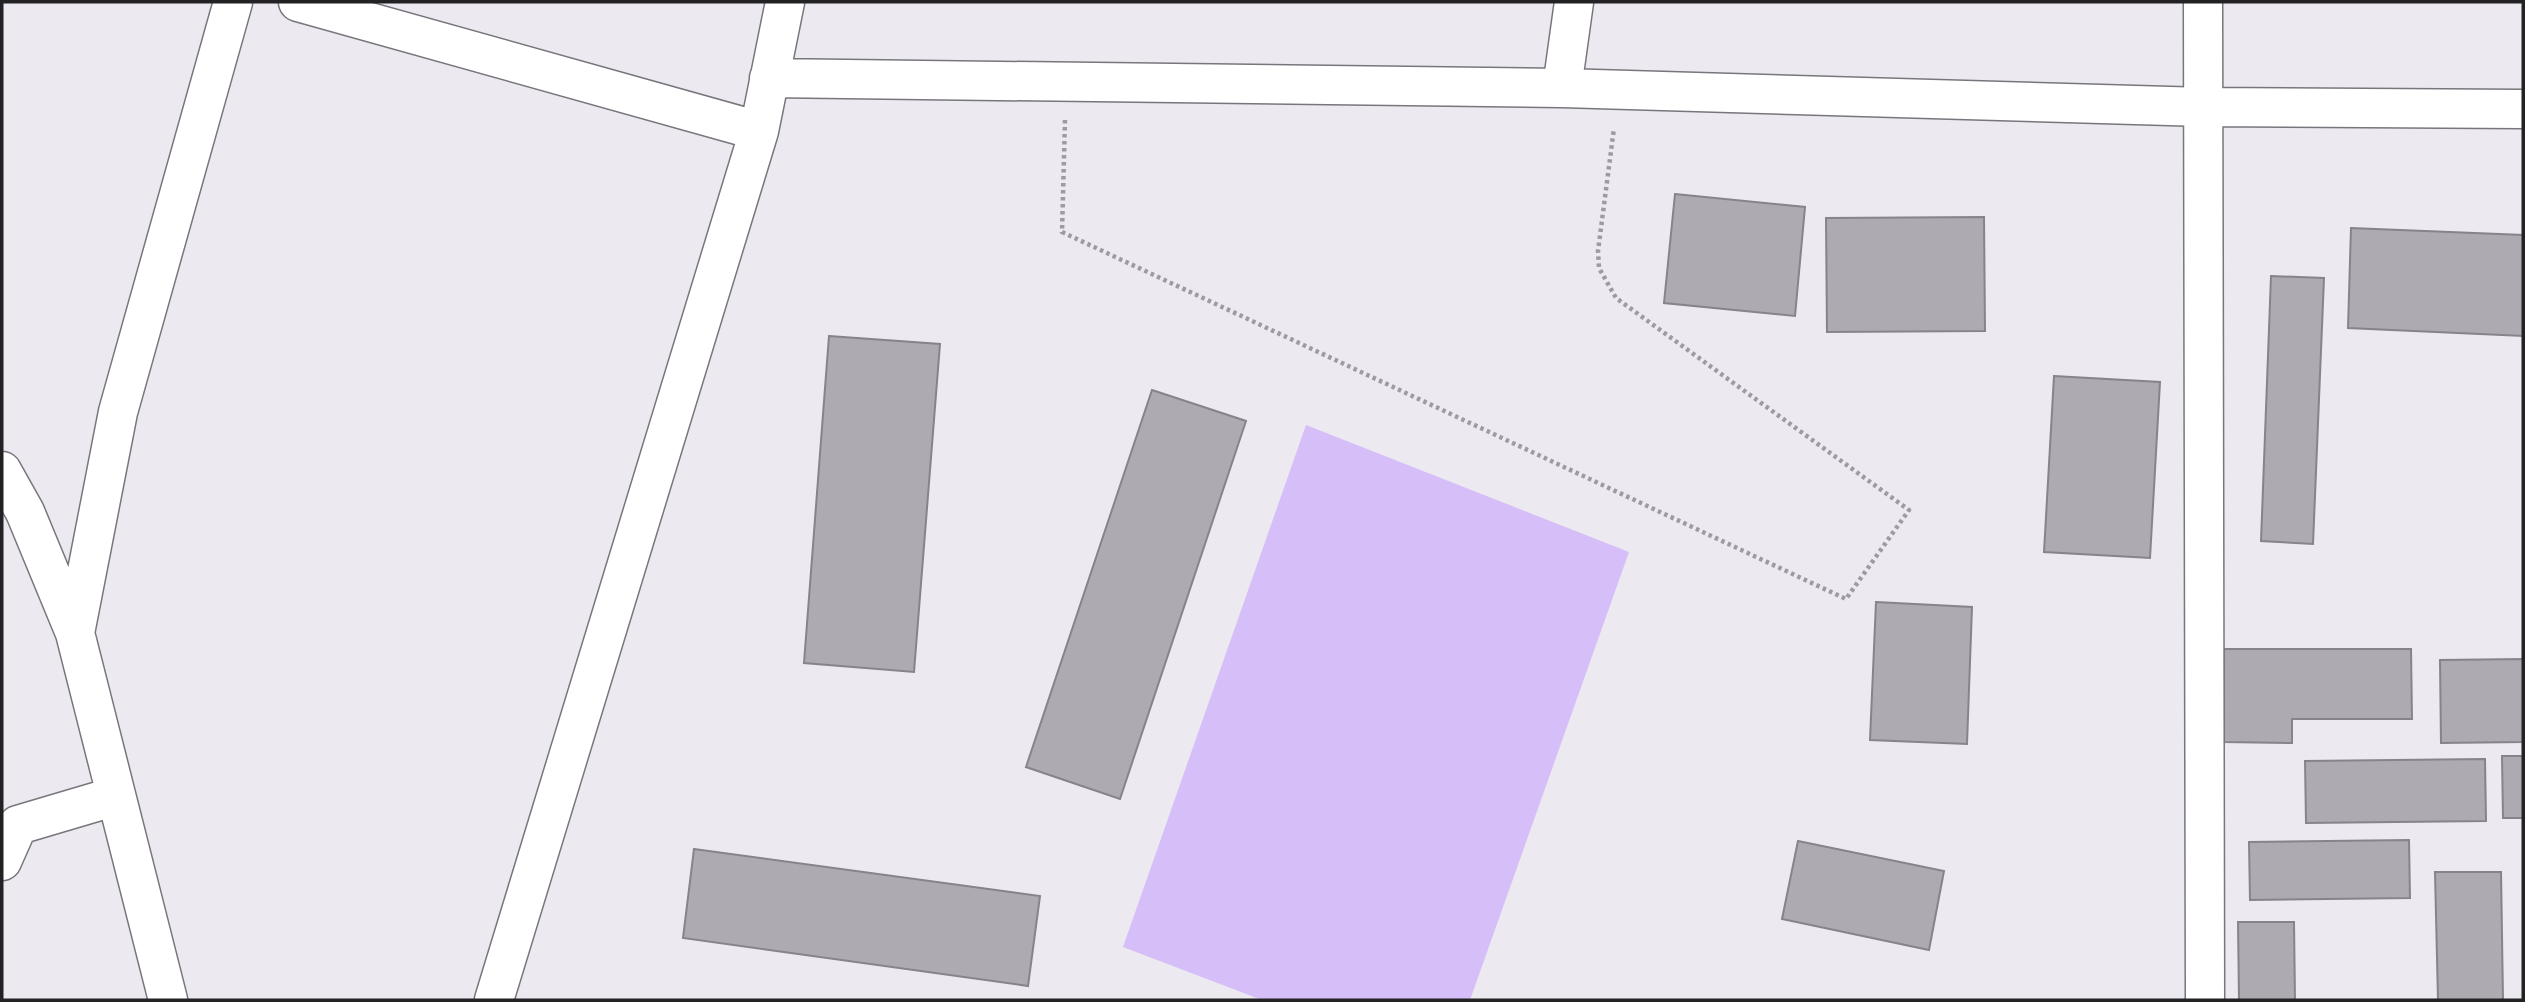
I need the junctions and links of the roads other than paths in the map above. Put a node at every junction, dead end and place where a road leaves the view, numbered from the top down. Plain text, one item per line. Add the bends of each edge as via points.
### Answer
1 (233, 2) edge
2 (298, 2) edge
3 (785, 2) edge
4 (1574, 2) edge
5 (2203, 2) edge
6 (769, 78) junction
7 (1562, 88) junction
8 (2204, 107) junction
9 (2523, 110) edge
10 (759, 131) junction
11 (2, 471) edge
12 (75, 633) junction
13 (116, 796) junction
14 (2, 861) edge
15 (168, 1000) edge
16 (494, 1000) edge
17 (2205, 1000) edge

1 - 12 street via 118,412
2 - 10 street
3 - 6 street
4 - 7 street
5 - 8 street
6 - 7 street
6 - 10 street
7 - 8 street
8 - 9 street
8 - 17 street
10 - 16 street
11 - 12 street via 26,512
12 - 13 street
13 - 14 street via 18,825
13 - 15 street

